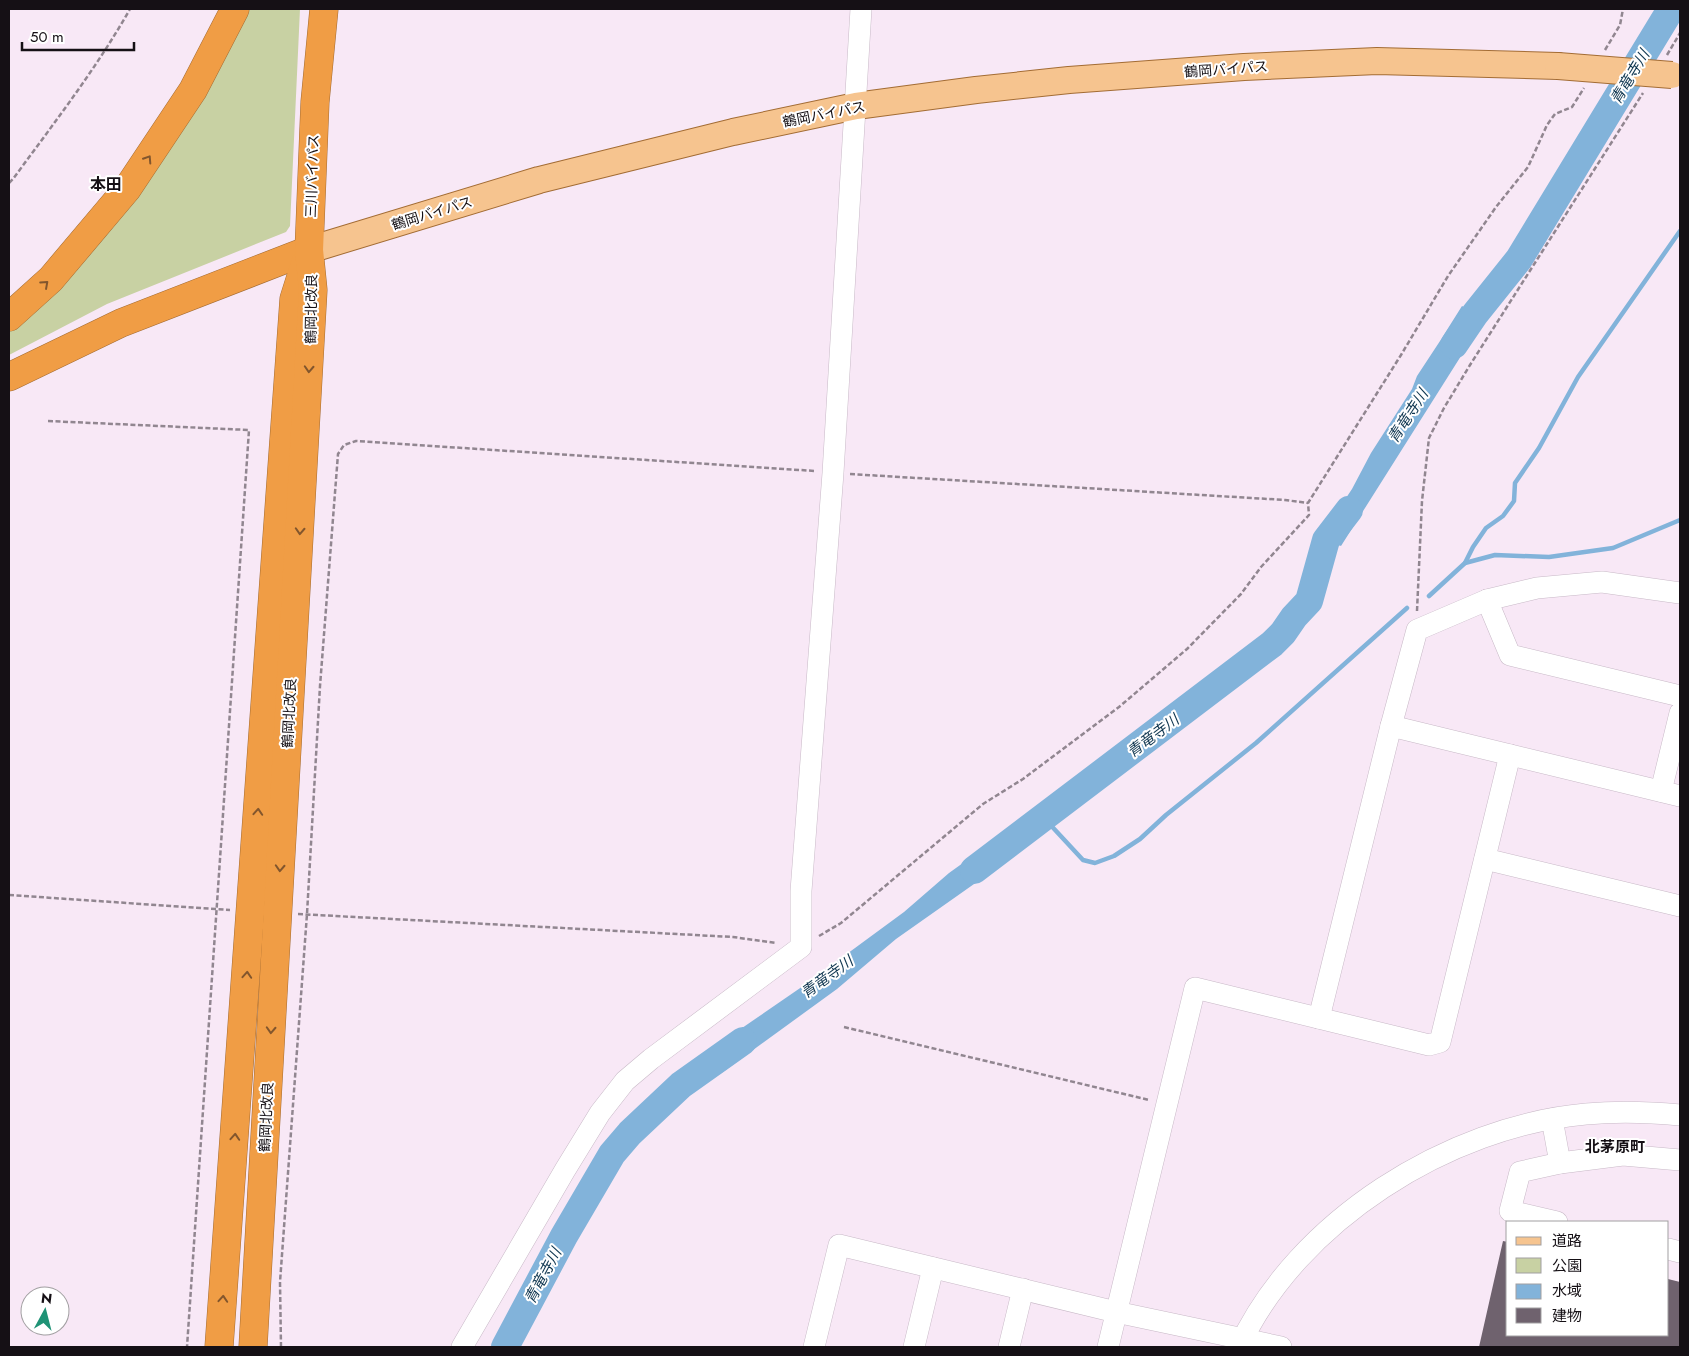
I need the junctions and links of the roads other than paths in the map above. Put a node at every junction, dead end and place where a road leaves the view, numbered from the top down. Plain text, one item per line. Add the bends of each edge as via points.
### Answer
1 (235, 9) edge
2 (308, 9) edge
3 (324, 9) edge
4 (861, 9) edge
5 (1672, 70) edge
6 (315, 102) junction
7 (856, 106) junction
8 (310, 250) junction
9 (9, 317) edge
10 (9, 377) edge
11 (1680, 593) edge
12 (1487, 600) junction
13 (1680, 696) edge
14 (1680, 712) edge
15 (1391, 726) junction
16 (1510, 755) junction
17 (1671, 794) edge
18 (1484, 859) junction
19 (1680, 906) edge
20 (264, 913) junction
21 (1320, 1018) junction
22 (1680, 1115) edge
23 (1552, 1119) junction
24 (1680, 1160) edge
25 (1560, 1163) junction
26 (1553, 1221) edge
27 (933, 1268) junction
28 (1023, 1289) junction
29 (1116, 1312) junction
30 (1241, 1343) edge
31 (219, 1347) edge
32 (253, 1347) edge
33 (462, 1347) edge
34 (814, 1347) edge
35 (914, 1347) edge
36 (1009, 1347) edge
37 (1108, 1347) edge
38 (1281, 1347) edge

9 -> 1 highway via 51,279 127,190 193,90
2 - 6 highway, 三川バイパス
3 - 6 highway, 三川バイパス
4 - 7 street
5 - 7 main road, 鶴岡バイパス, bridge via 1377,60 1069,80
6 - 8 highway, 三川バイパス
7 - 8 main road, 鶴岡バイパス via 733,132 540,180
7 - 33 street via 833,472 801,891 801,947 625,1081 600,1113 565,1170
8 - 10 highway, 鶴岡バイパス via 121,323
8 - 20 highway, 鶴岡北改良 via 294,299
11 - 12 street via 1602,582 1538,588
12 - 13 street via 1510,655
12 - 15 street via 1417,630
14 - 17 street
15 - 16 street
15 - 21 street
16 - 17 street
16 - 18 street
18 - 19 street
18 - 21 street via 1440,1042 1428,1045
31 -> 20 highway, 鶴岡北改良
20 -> 32 highway, 鶴岡北改良
21 - 29 street via 1195,988
22 - 23 street via 1613,1112
23 - 25 street
23 - 30 street via 1478,1138 1398,1177 1363,1202 1327,1230 1298,1259 1268,1298
24 - 25 street via 1624,1155
25 - 26 street via 1520,1172 1510,1211
27 - 28 street
27 - 34 street via 839,1245
27 - 35 street
28 - 29 street
28 - 36 street
29 - 30 street
29 - 37 street
30 - 38 street

